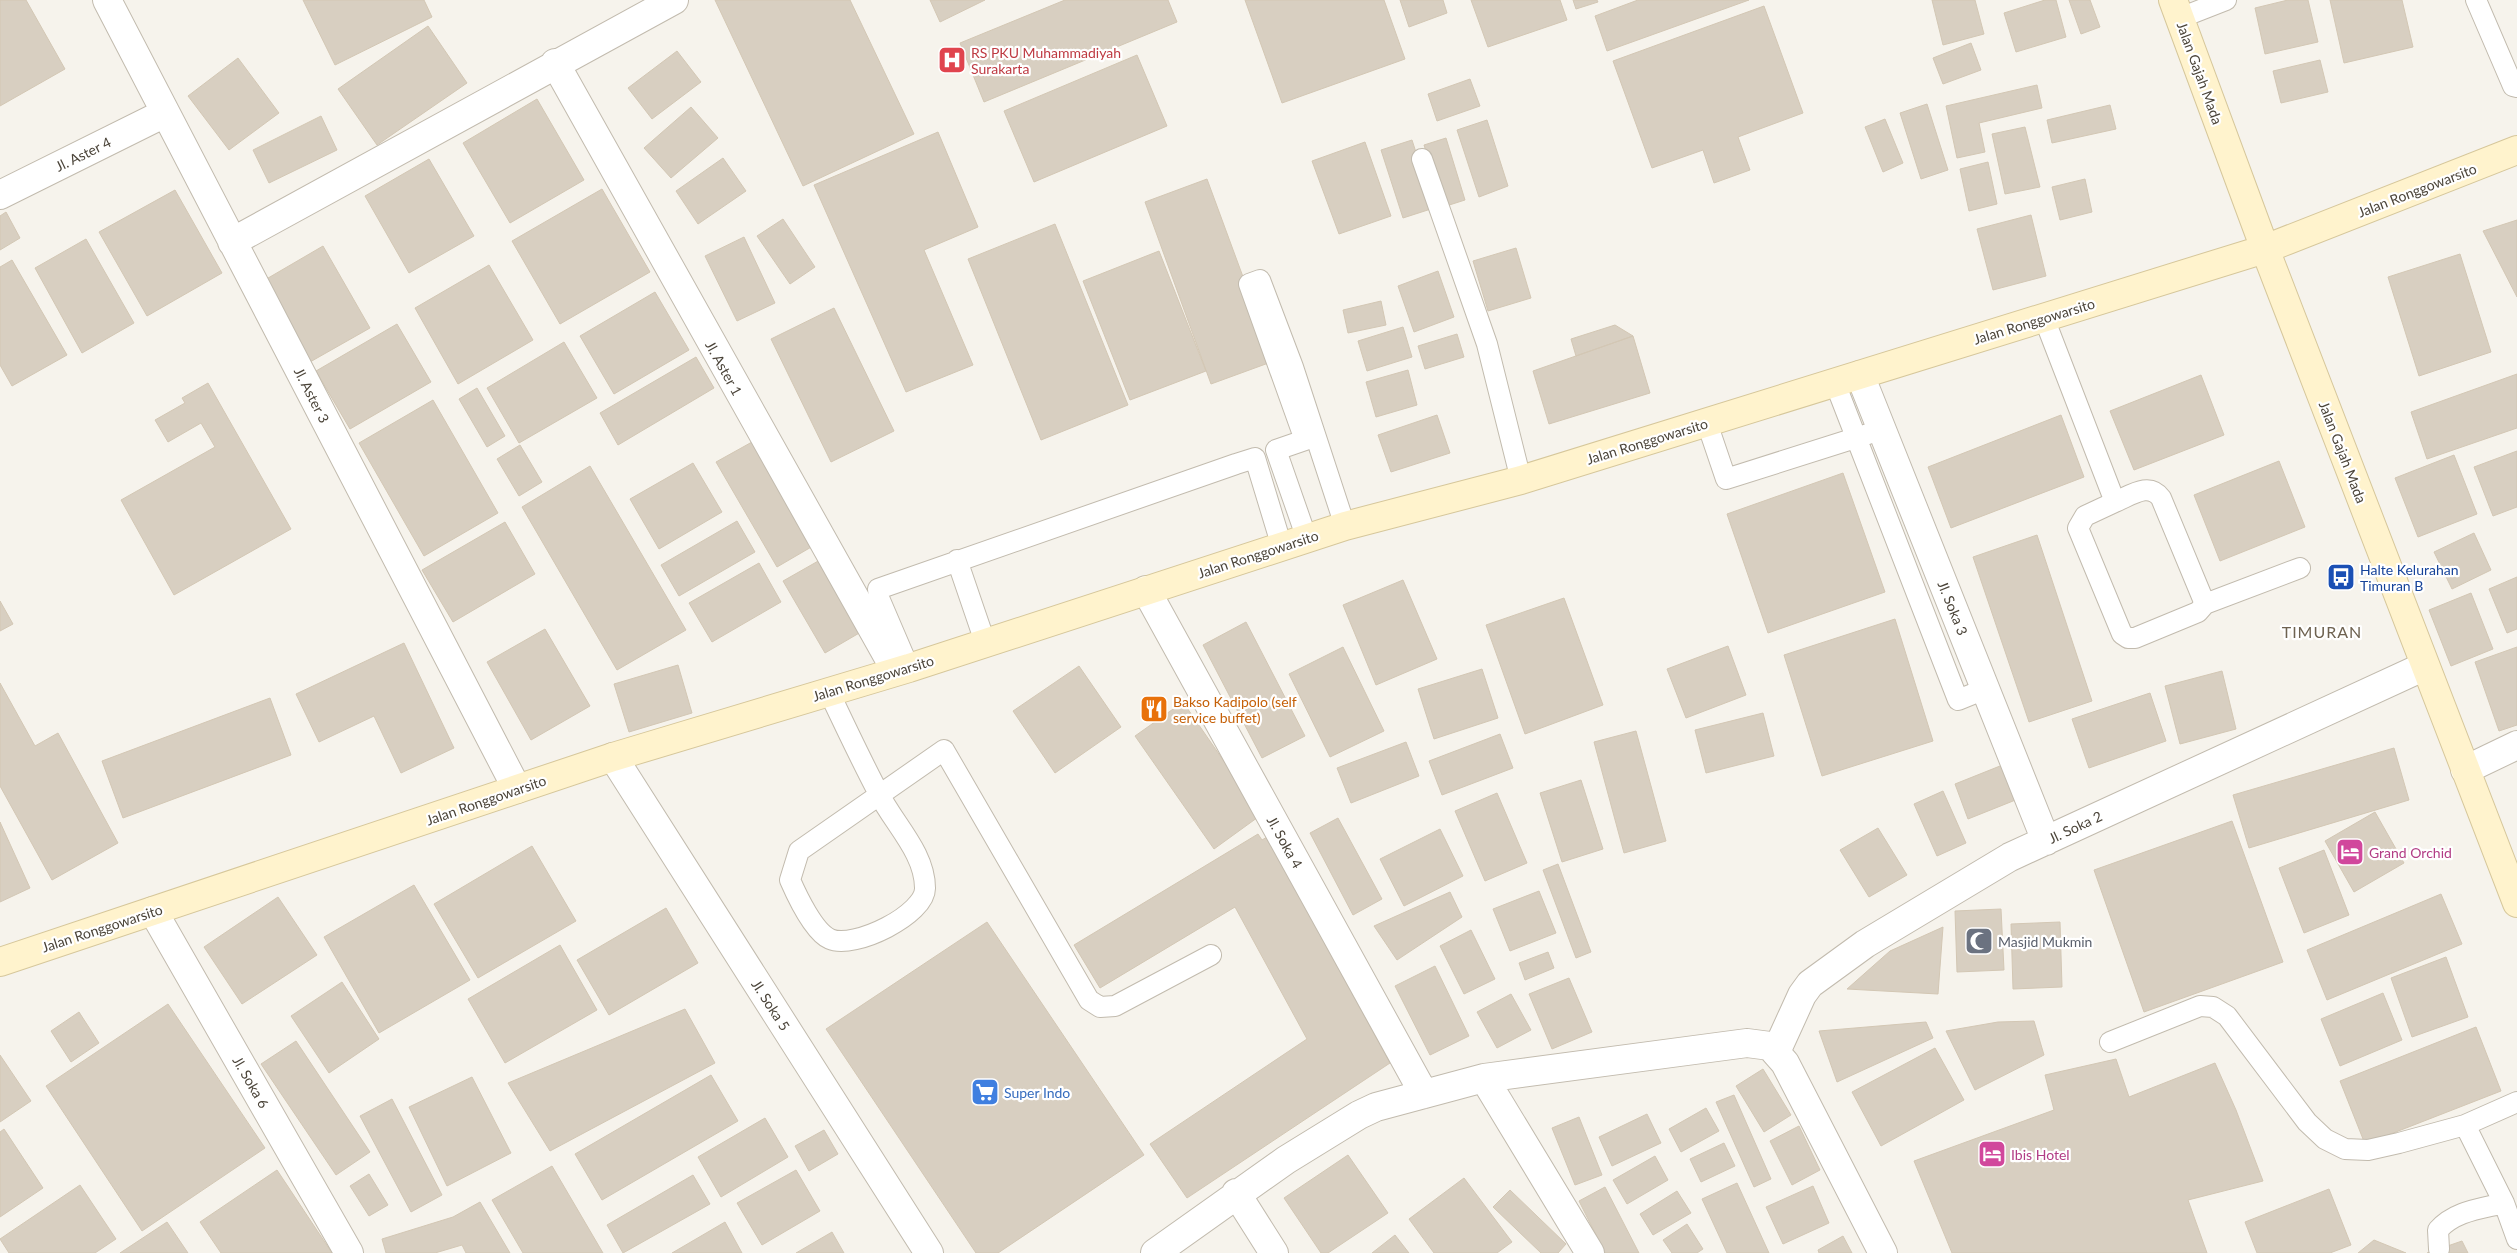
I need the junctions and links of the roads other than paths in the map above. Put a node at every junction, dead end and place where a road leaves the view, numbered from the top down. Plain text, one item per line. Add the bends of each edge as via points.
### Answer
1 (106, 0) edge
2 (674, 0) edge
3 (2226, 0) edge
4 (2476, 0) edge
5 (2177, 9) edge
6 (555, 63) junction
7 (2517, 87) edge
8 (165, 113) junction
9 (2517, 150) edge
10 (1422, 159) dead end
11 (0, 195) edge
12 (232, 242) junction
13 (2265, 249) junction
14 (2044, 318) junction
15 (1860, 375) junction
16 (1835, 383) junction
17 (1707, 423) junction
18 (1882, 429) junction
19 (1856, 437) junction
20 (1521, 480) junction
21 (2115, 502) junction
22 (1345, 526) junction
23 (1294, 543) junction
24 (951, 563) junction
25 (2300, 568) dead end
26 (1146, 590) junction
27 (2204, 604) junction
28 (978, 644) junction
29 (2425, 666) junction
30 (903, 670) junction
31 (1985, 690) junction
32 (828, 692) junction
33 (2517, 745) edge
34 (613, 757) junction
35 (2465, 770) junction
36 (517, 790) junction
37 (879, 796) junction
38 (2046, 841) junction
39 (2517, 903) edge
40 (153, 911) junction
41 (1211, 955) dead end
42 (0, 962) edge
43 (2110, 1042) dead end
44 (1776, 1052) junction
45 (1484, 1078) junction
46 (1424, 1094) junction
47 (2517, 1102) edge
48 (2465, 1125) junction
49 (1236, 1193) junction
50 (2504, 1203) junction
51 (2517, 1239) edge
52 (2439, 1249) dead end
53 (349, 1253) edge
54 (930, 1253) edge
55 (1155, 1253) edge
56 (1274, 1253) edge
57 (1590, 1253) edge
58 (1883, 1253) edge

1 - 8 street, Jl. Aster 3
2 - 6 street
3 - 5 lane
4 - 7 lane
5 - 13 main road, Jalan Gajah Mada
6 - 12 street
6 - 30 street, Jl. Aster 1
8 - 11 street, Jl. Aster 4
8 - 12 street, Jl. Aster 3
9 - 13 main road, Jalan Ronggowarsito
10 - 20 lane via 1487,344
12 - 36 street, Jl. Aster 3
13 - 14 main road, Jalan Ronggowarsito
13 - 29 main road, Jalan Gajah Mada
14 - 15 main road, Jalan Ronggowarsito
14 - 21 lane
15 - 16 main road, Jalan Ronggowarsito
15 - 18 street, Jl. Soka 3
16 - 17 main road, Jalan Ronggowarsito
16 - 19 lane
17 - 19 lane via 1726,479
17 - 20 main road, Jalan Ronggowarsito
18 - 19 lane
18 - 31 street, Jl. Soka 3
19 - 31 lane via 1958,700
20 - 22 main road, Jalan Ronggowarsito
21 - 27 lane via 2149,489 2157,492
21 - 27 lane via 2085,516 2078,528 2122,634 2135,638 2198,612
22 - 23 main road, Jalan Ronggowarsito
22 - 23 lane via 1293,367 1260,280 1249,284 1305,440 1276,450
23 - 24 lane via 1255,458
23 - 26 main road, Jalan Ronggowarsito
24 - 28 lane
24 - 30 lane via 878,589
25 - 27 lane
26 - 28 main road, Jalan Ronggowarsito
26 - 46 street, Jl. Soka 4
28 - 30 main road, Jalan Ronggowarsito
29 - 35 main road, Jalan Gajah Mada
29 - 38 street, Jl. Soka 2
30 - 32 main road, Jalan Ronggowarsito
31 - 38 street, Jl. Soka 3
32 - 34 main road, Jalan Ronggowarsito
32 - 37 lane
33 - 35 street
34 - 36 main road, Jalan Ronggowarsito
34 - 54 street, Jl. Soka 5
35 - 39 main road, Jalan Gajah Mada
36 - 40 main road, Jalan Ronggowarsito
37 - 37 lane via 799,852 790,880 804,911 829,939 845,943 875,935 918,906 926,890 921,863
37 - 41 lane via 944,750 1090,1000 1100,1007 1115,1006
38 - 44 street, Jl. Soka 2 via 1977,875 1825,972 1802,995
40 - 42 main road, Jalan Ronggowarsito
40 - 53 street, Jl. Soka 6
43 - 48 lane via 2200,1006 2213,1007 2227,1016 2307,1122 2325,1139 2345,1149 2368,1150
44 - 45 street via 1761,1044 1731,1044
44 - 58 street via 1798,1085
45 - 46 street
45 - 57 street
46 - 49 street via 1359,1115
47 - 48 lane
48 - 50 lane
49 - 55 street
49 - 56 street
50 - 51 lane
50 - 52 lane via 2446,1221 2438,1230

